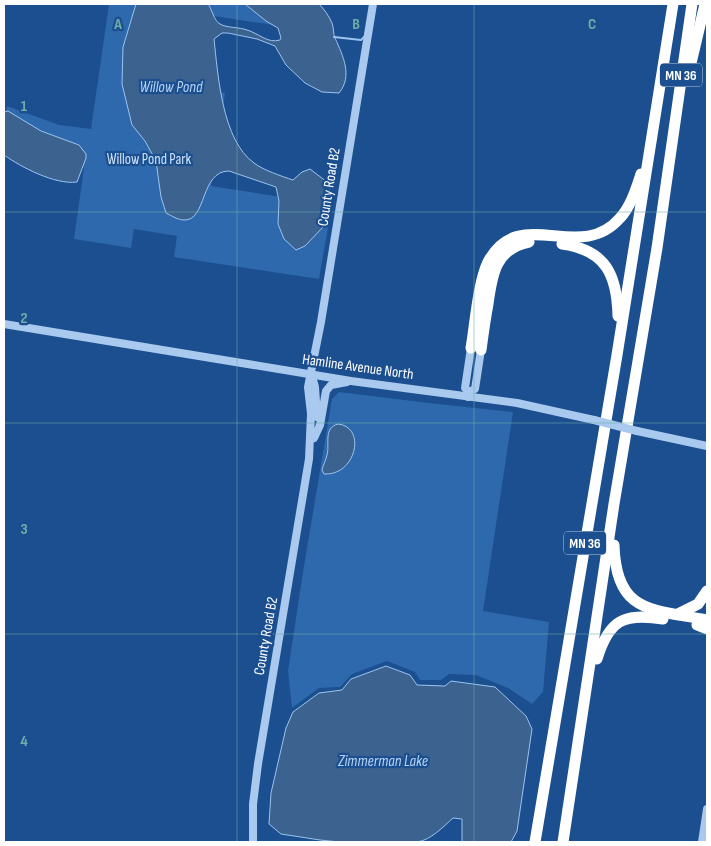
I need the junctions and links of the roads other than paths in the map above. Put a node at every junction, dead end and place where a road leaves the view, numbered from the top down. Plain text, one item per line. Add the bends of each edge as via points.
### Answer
1 (373, 4) edge
2 (673, 4) edge
3 (692, 4) edge
4 (705, 4) edge
5 (652, 136) junction
6 (671, 147) junction
7 (4, 324) edge
8 (476, 349) junction
9 (617, 356) junction
10 (312, 374) junction
11 (351, 381) junction
12 (468, 395) junction
13 (312, 442) junction
14 (707, 446) edge
15 (614, 504) junction
16 (707, 591) edge
17 (678, 614) junction
18 (705, 625) edge
19 (586, 697) junction
20 (553, 730) junction
21 (707, 809) edge
22 (252, 842) edge
23 (528, 842) edge
24 (535, 842) edge
25 (564, 842) edge
26 (702, 842) edge

1 - 10 street, County Road B2
2 - 5 highway, MN 36
3 - 6 highway, MN 36
4 - 6 highway
5 - 8 highway via 629,203 620,218 607,229 584,238 528,234 510,240 496,250 484,272
5 - 9 highway, MN 36
6 - 15 highway, MN 36
7 - 10 street, Hamline Avenue North
8 - 9 highway via 496,265 517,245 542,241 583,248 597,256 609,271 618,304
8 - 12 street via 474,389
9 - 20 highway, MN 36
10 - 11 street, Hamline Avenue North
10 - 13 street, County Road B2 via 318,410
11 - 12 street, Hamline Avenue North
11 - 13 street via 327,388 320,425
12 - 14 street, Hamline Avenue North, bridge via 519,403
13 - 22 street, County Road B2 via 258,764
15 - 17 highway via 614,552 622,586 632,599 646,608
15 - 19 highway, MN 36
16 - 17 highway via 698,604
17 - 18 highway
18 - 19 highway via 641,616 623,620 604,640
19 - 25 highway, MN 36
20 - 23 highway
20 - 24 highway, MN 36
21 - 26 street

